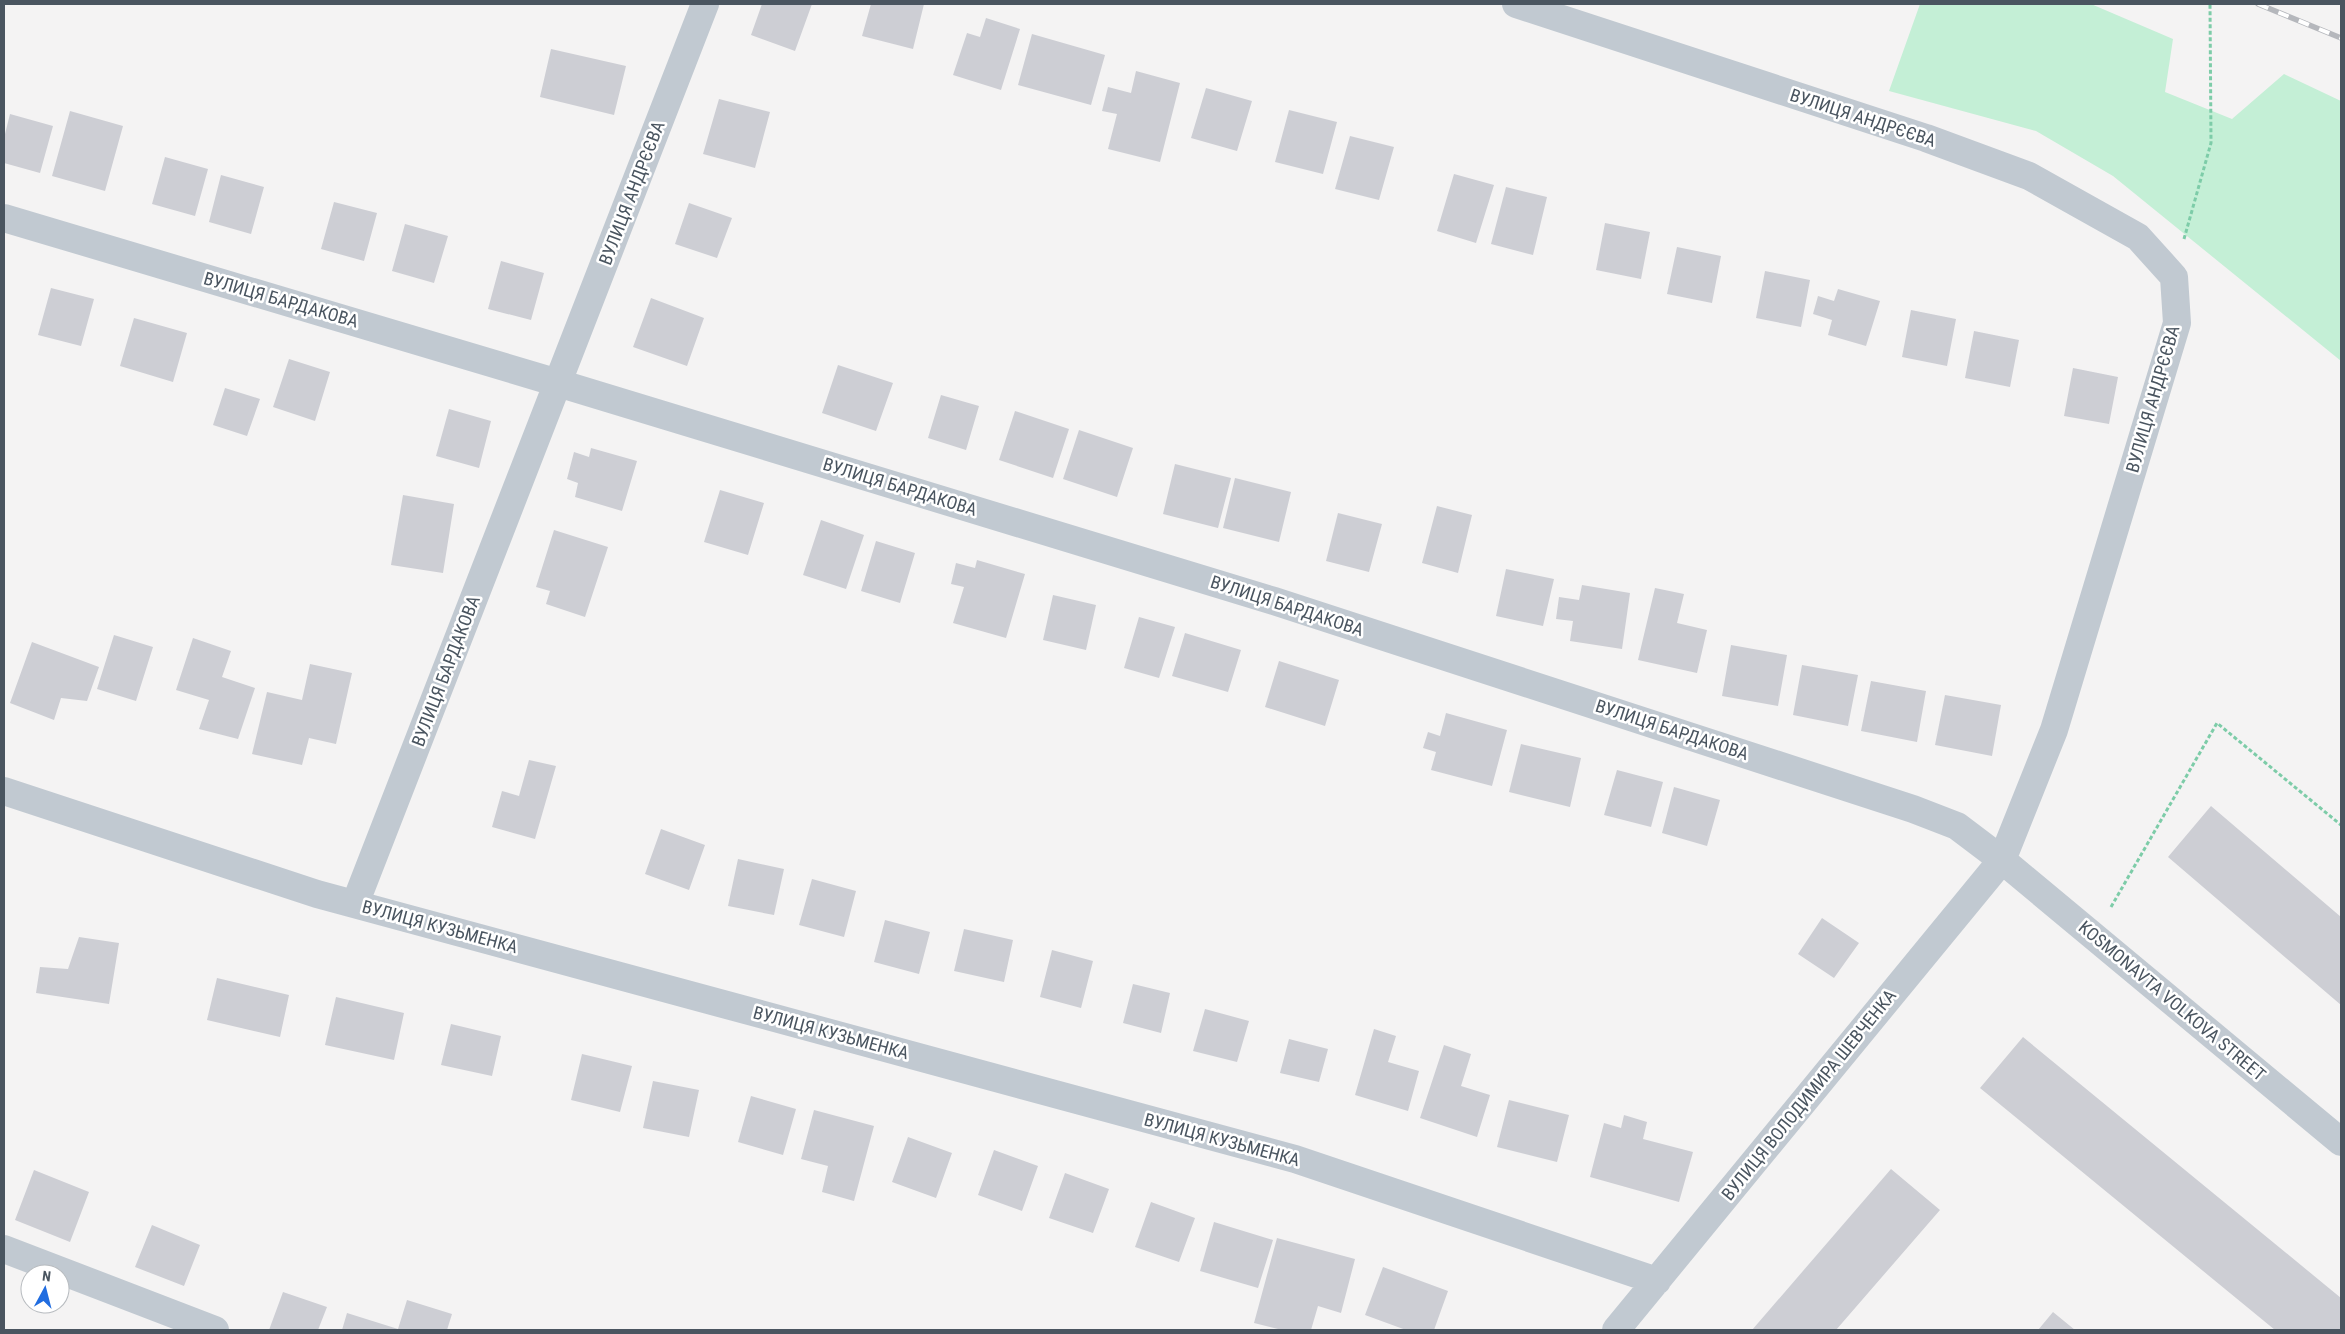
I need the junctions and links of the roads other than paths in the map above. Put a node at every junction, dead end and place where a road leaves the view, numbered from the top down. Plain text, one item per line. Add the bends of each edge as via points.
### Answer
1 (706, 4) edge
2 (1516, 4) edge
3 (4, 218) edge
4 (558, 382) junction
5 (4, 791) edge
6 (2002, 860) junction
7 (355, 904) junction
8 (2341, 1142) edge
9 (8, 1258) edge
10 (1656, 1281) junction
11 (215, 1330) edge
12 (1616, 1330) edge

1 - 4 street, ВУЛИЦЯ АНДРЄЄВА
2 - 6 street, ВУЛИЦЯ АНДРЄЄВА via 1926,138 2029,176 2138,237 2174,277 2177,323 2054,730
3 - 4 street, ВУЛИЦЯ БАРДАКОВА
4 - 6 street, ВУЛИЦЯ БАРДАКОВА via 1274,601 1913,808 1957,826
4 - 7 street, ВУЛИЦЯ БАРДАКОВА
5 - 7 street, ВУЛИЦЯ КУЗЬМЕНКА
6 - 8 street, KOSMONAVTA VOLKOVA STREET
6 - 10 street, ВУЛИЦЯ ВОЛОДИМИРА ШЕВЧЕНКА
7 - 10 street, ВУЛИЦЯ КУЗЬМЕНКА via 1295,1159
9 - 11 street
10 - 12 street, ВУЛИЦЯ ВОЛОДИМИРА ШЕВЧЕНКА

